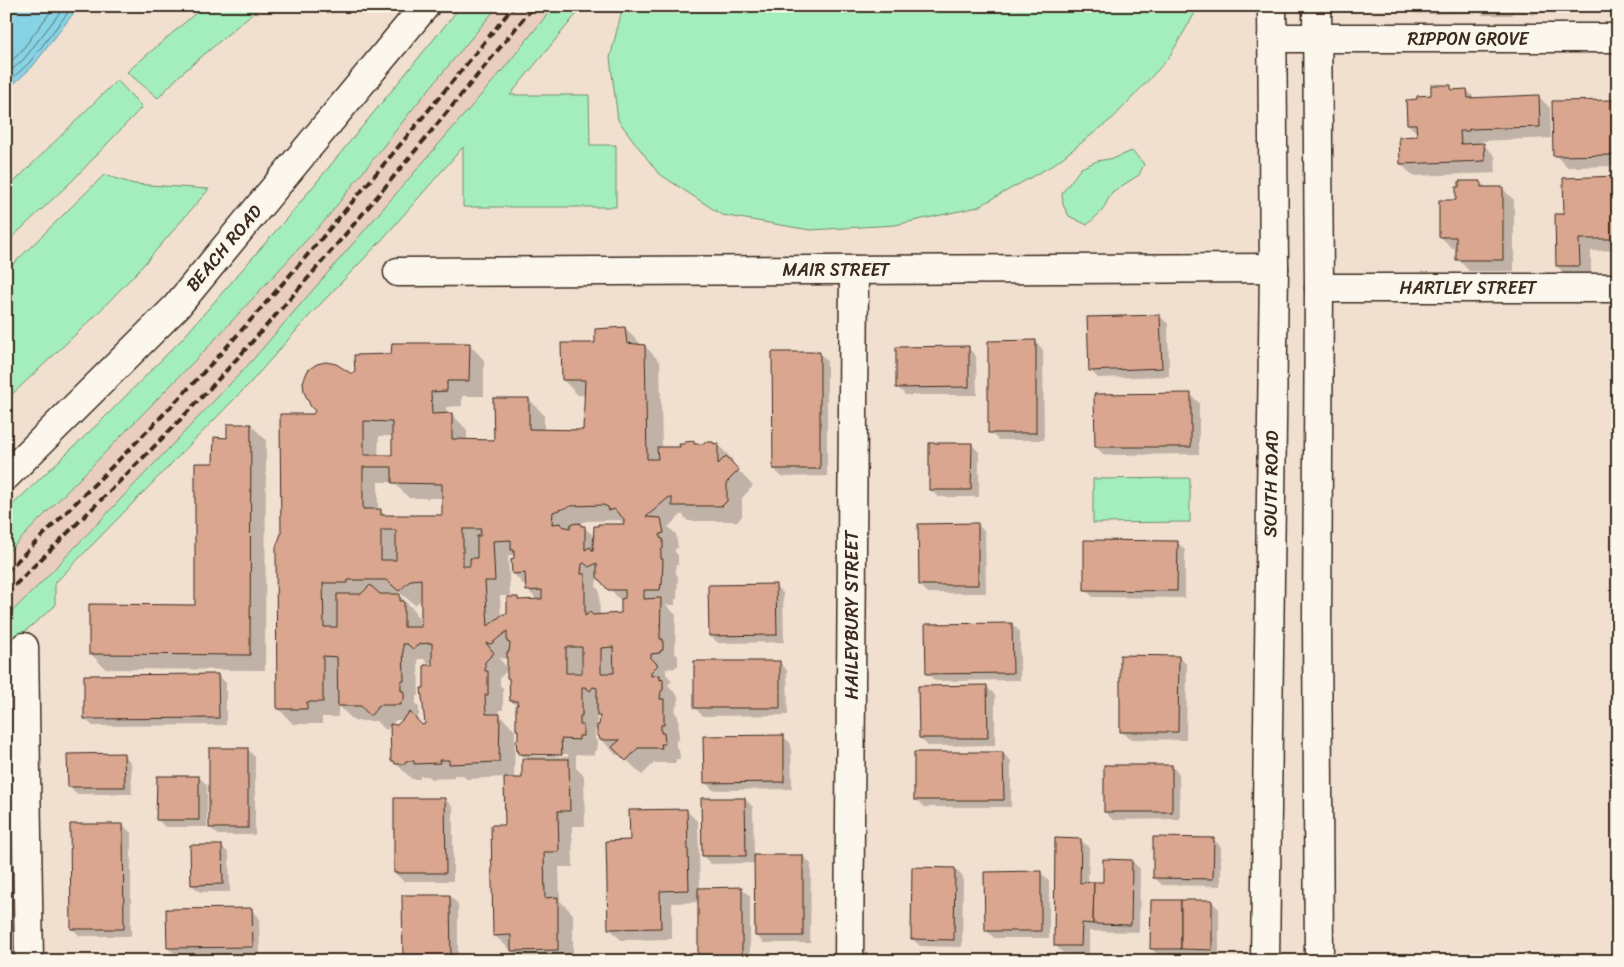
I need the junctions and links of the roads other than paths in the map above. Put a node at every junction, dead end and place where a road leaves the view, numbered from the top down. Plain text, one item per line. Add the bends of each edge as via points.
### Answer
1 (425, 6) edge
2 (1272, 6) edge
3 (1317, 6) edge
4 (1272, 38) junction
5 (1318, 38) junction
6 (1618, 38) edge
7 (1274, 268) junction
8 (854, 270) junction
9 (398, 272) dead end
10 (1319, 288) junction
11 (1618, 288) edge
12 (6, 476) edge
13 (24, 647) dead end
14 (29, 961) edge
15 (849, 961) edge
16 (1265, 961) edge
17 (1318, 961) edge

1 - 12 main road, BEACH ROAD via 176,307
2 - 4 main road, SOUTH ROAD
3 - 5 main road
4 - 5 main road, RIPPON GROVE
4 - 7 main road, SOUTH ROAD
5 - 6 main road, RIPPON GROVE
5 - 10 main road
7 - 8 main road, MAIR STREET
7 - 16 main road, SOUTH ROAD
8 - 9 main road, MAIR STREET
8 - 15 main road, HAILEYBURY STREET
10 - 11 main road, HARTLEY STREET
10 - 17 main road
13 - 14 main road

